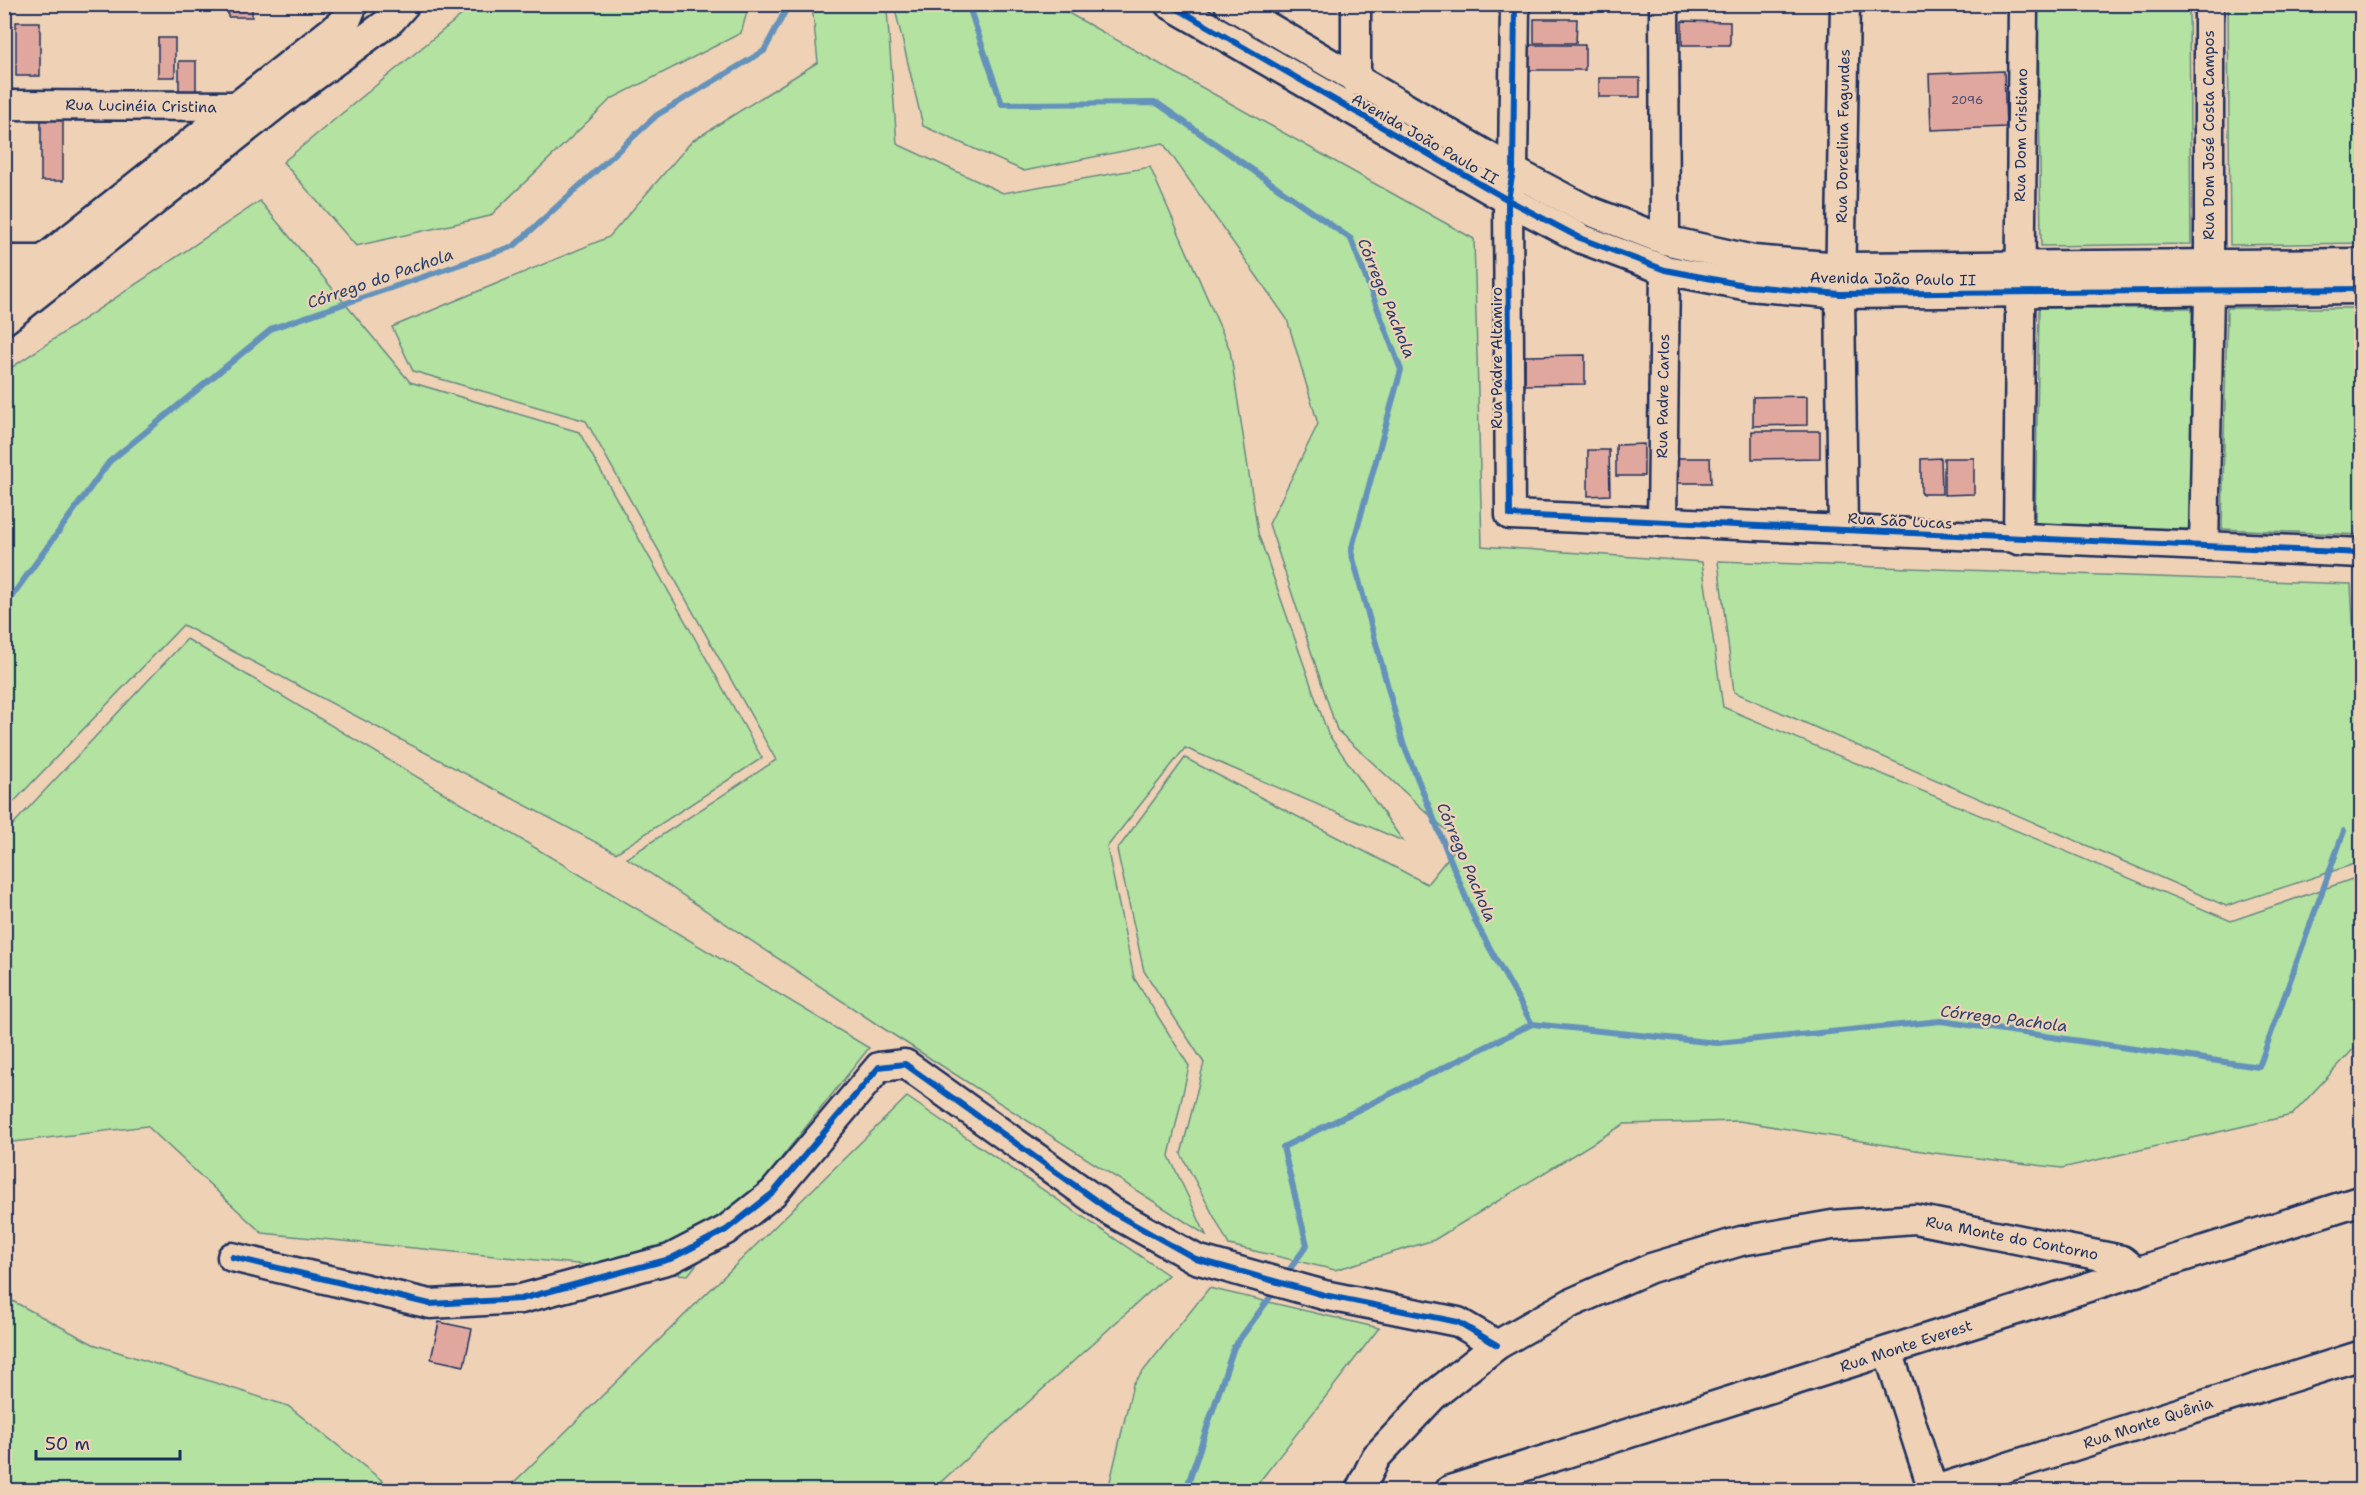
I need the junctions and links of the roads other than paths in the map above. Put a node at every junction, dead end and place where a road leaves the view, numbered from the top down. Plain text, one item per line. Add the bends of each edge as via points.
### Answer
1 (353, 4) edge
2 (405, 4) edge
3 (1169, 4) edge
4 (1229, 4) edge
5 (1356, 4) edge
6 (1515, 4) edge
7 (1664, 4) edge
8 (1845, 4) edge
9 (2023, 4) edge
10 (2209, 4) edge
11 (1356, 81) junction
12 (278, 103) junction
13 (4, 105) edge
14 (236, 107) junction
15 (1513, 171) junction
16 (1508, 200) junction
17 (1665, 240) junction
18 (44, 259) junction
19 (4, 260) edge
20 (78, 263) junction
21 (2361, 263) edge
22 (1665, 270) junction
23 (2209, 278) junction
24 (2020, 279) junction
25 (1840, 280) junction
26 (2361, 289) edge
27 (4, 291) edge
28 (4, 320) edge
29 (1510, 515) joint
30 (1662, 522) junction
31 (1843, 529) junction
32 (2018, 540) junction
33 (2204, 546) junction
34 (2361, 553) edge
35 (2361, 1200) edge
36 (232, 1257) dead end
37 (2137, 1272) junction
38 (1497, 1345) junction
39 (1888, 1351) junction
40 (2361, 1355) edge
41 (1360, 1491) edge
42 (1450, 1491) edge
43 (1934, 1491) edge

1 - 14 street via 347,19
2 - 12 street via 391,20
3 - 16 street, Avenida João Paulo II
4 - 11 street, Avenida João Paulo II
5 - 11 street
6 - 15 street
7 - 17 street
8 - 25 street, Rua Dorcelina Fagundes
9 - 24 street, Rua Dom Cristiano
10 - 23 street, Rua Dom José Costa Campos
11 - 15 street, Avenida João Paulo II
12 - 14 street, Rua Lucinéia Cristina
12 - 20 street
13 - 14 street, Rua Lucinéia Cristina
14 - 18 street
15 - 16 street, Rua Padre Altamiro
15 - 17 street, Avenida João Paulo II via 1587,210
16 - 22 street, Avenida João Paulo II via 1582,239
16 - 29 street, Rua Padre Altamiro
17 - 25 street, Avenida João Paulo II
18 - 19 street
18 - 20 street
18 - 27 street
20 - 28 street
21 - 23 street, Avenida João Paulo II
22 - 25 street, Avenida João Paulo II via 1749,286
22 - 30 street, Rua Padre Carlos
23 - 24 street, Avenida João Paulo II
23 - 26 street, Avenida João Paulo II
23 - 33 street, Rua Dom José Costa Campos
24 - 25 street, Avenida João Paulo II
24 - 32 street, Rua Dom Cristiano
25 - 31 street, Rua Dorcelina Fagundes
29 - 30 street, Rua São Lucas
30 - 31 street, Rua São Lucas
31 - 32 street, Rua São Lucas
32 - 33 street, Rua São Lucas
33 - 34 street, Rua São Lucas
35 - 37 street, Rua Monte Everest
36 - 38 street via 430,1304 521,1299 670,1259 726,1230 773,1193 879,1067 905,1064 1112,1212 1196,1259 1324,1295 1458,1322
37 - 38 street, Rua Monte do Contorno via 2122,1260 1915,1219 1832,1225 1741,1240 1651,1268 1570,1303
37 - 39 street, Rua Monte Everest
38 - 41 street, Rua Monte do Contorno via 1419,1410 1376,1457
39 - 42 street, Rua Monte Everest
39 - 43 street
40 - 43 street, Rua Monte Quênia

